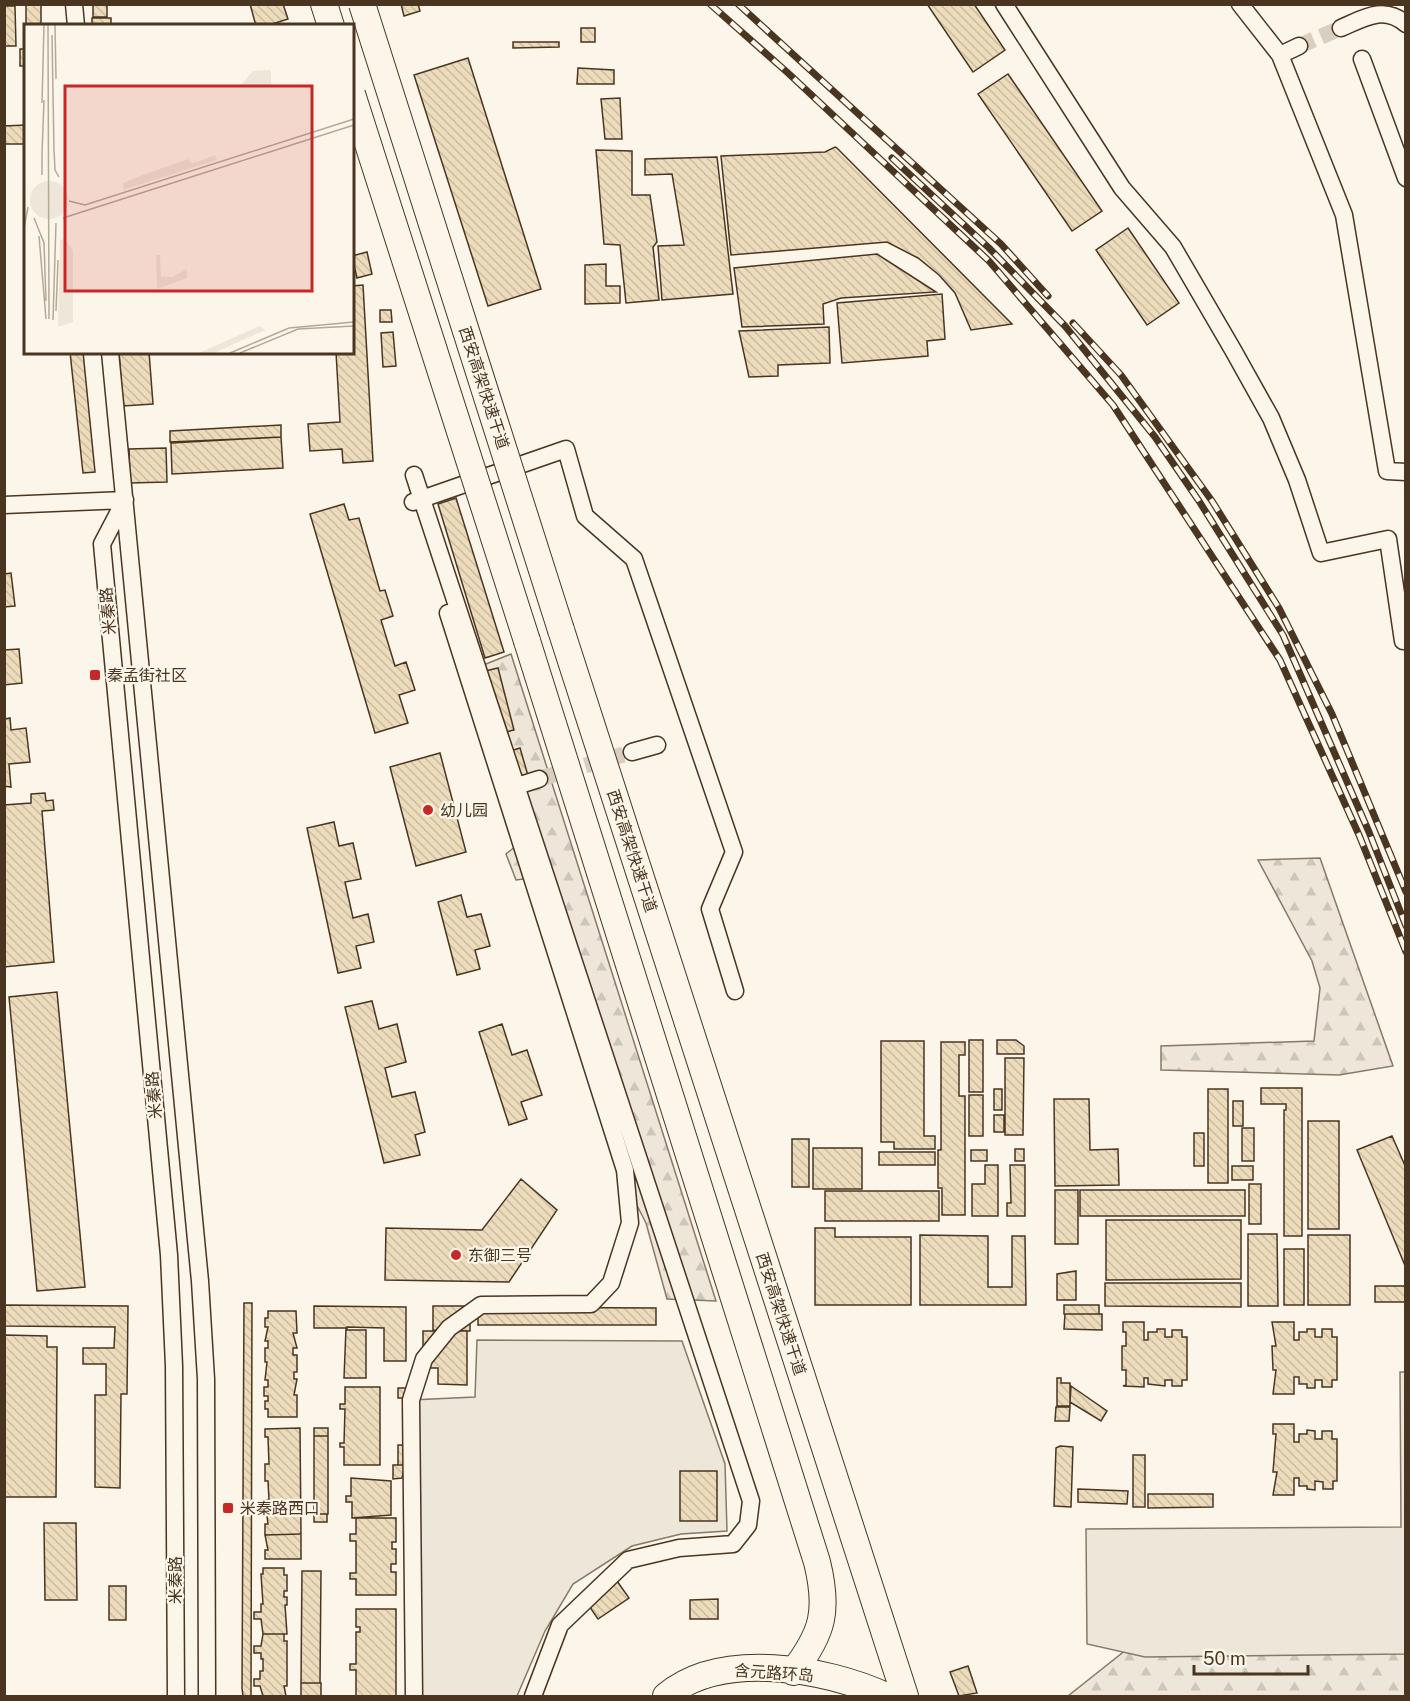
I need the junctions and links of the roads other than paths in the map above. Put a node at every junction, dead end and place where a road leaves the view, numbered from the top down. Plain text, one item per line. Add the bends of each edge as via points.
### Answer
1 (74, 4) edge
2 (324, 4) edge
3 (362, 4) edge
4 (1004, 4) edge
5 (1240, 4) edge
6 (1400, 4) edge
7 (1406, 16) edge
8 (76, 24) edge
9 (330, 24) edge
10 (1406, 24) edge
11 (1341, 28) tunnel mouth
12 (1299, 46) tunnel mouth
13 (1280, 55) junction
14 (1362, 59) dead end
15 (354, 100) edge
16 (1406, 178) edge
17 (110, 354) edge
18 (1406, 472) edge
19 (410, 476) dead end
20 (125, 500) junction
21 (418, 500) junction
22 (4, 505) edge
23 (1406, 641) edge
24 (140, 660) junction
25 (112, 662) junction
26 (657, 746) dead end
27 (632, 752) tunnel mouth
28 (539, 779) tunnel mouth
29 (517, 786) junction
30 (735, 991) dead end
31 (793, 1672) junction
32 (176, 1696) edge
33 (207, 1696) edge
34 (414, 1696) edge
35 (533, 1696) edge
36 (666, 1696) edge
37 (886, 1696) edge
38 (905, 1696) edge

1 - 8 street
2 - 9 highway
3 - 38 highway, 西安高架快速干道, bridge
4 - 23 street via 1122,188 1173,247 1233,350 1271,417 1322,553 1388,539
5 - 13 street
6 - 7 street
10 - 11 street via 1392,14 1381,13
12 - 13 street
13 - 18 street via 1344,215 1387,471
14 - 16 street
15 - 31 highway, bridge via 817,1562 823,1594 821,1621 813,1646
17 - 20 street, 米秦路
19 - 21 street
20 - 22 street
20 - 24 street, 米秦路
20 - 25 street, 米秦路 via 102,543
21 - 29 street
21 - 30 street via 566,449 585,516 634,559 734,852 710,909
21 - 34 street via 625,1170 630,1223 611,1283 591,1304 482,1305 449,1328 424,1359 411,1400
24 - 25 street
24 - 33 street, 米秦路 via 202,1304 206,1379
25 - 32 street, 米秦路 via 171,1287
26 - 27 street
28 - 29 street
29 - 35 street via 751,1501 748,1525 733,1544 679,1548 628,1560 560,1624
31 - 36 highway, 含元路环岛 via 729,1669 691,1680
31 - 37 highway, 含元路环岛 via 861,1685

